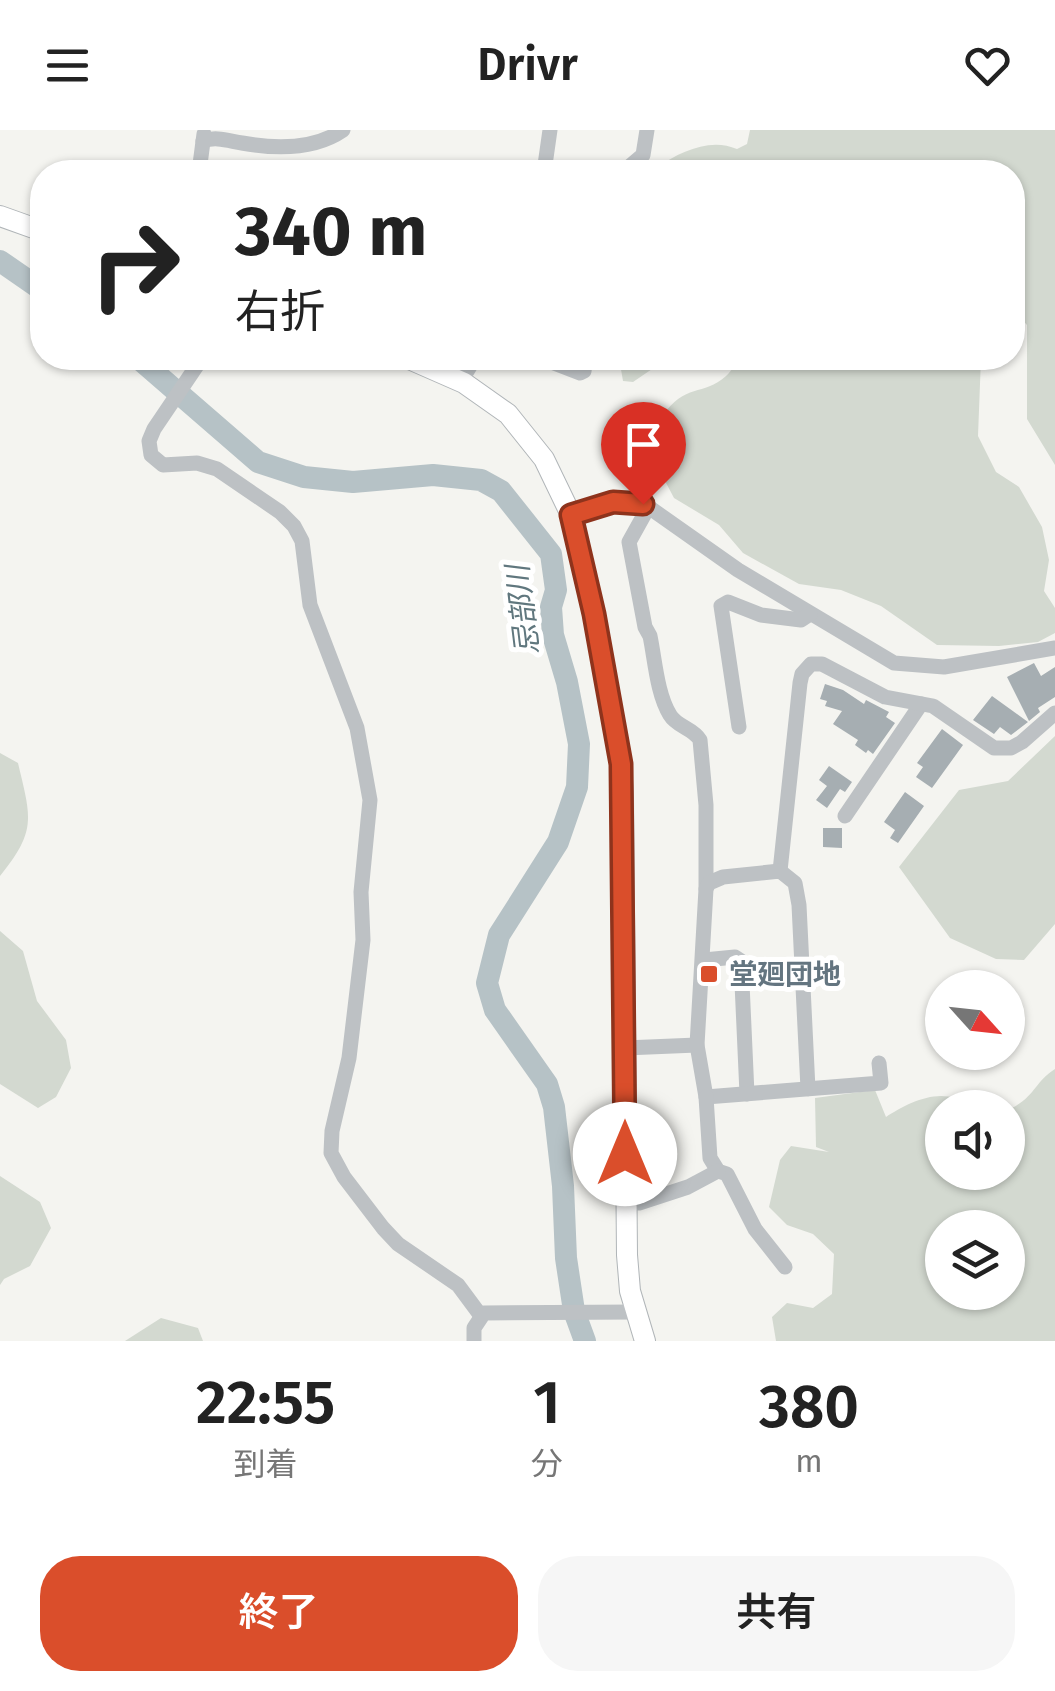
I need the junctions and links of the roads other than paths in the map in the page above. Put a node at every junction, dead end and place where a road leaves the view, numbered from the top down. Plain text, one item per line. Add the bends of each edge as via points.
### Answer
1 (343, 130) edge
2 (550, 130) edge
3 (646, 130) edge
4 (203, 136) edge
5 (546, 160) edge
6 (637, 160) edge
7 (0, 216) edge
8 (30, 227) edge
9 (194, 370) edge
10 (435, 370) edge
11 (468, 370) edge
12 (461, 381) junction
13 (649, 506) junction
14 (571, 515) junction
15 (810, 614) junction
16 (1055, 648) edge
17 (921, 704) junction
18 (1055, 713) edge
19 (740, 728) dead end
20 (844, 816) dead end
21 (780, 871) junction
22 (706, 889) junction
23 (704, 960) junction
24 (697, 1045) junction
25 (625, 1048) junction
26 (879, 1062) dead end
27 (808, 1089) junction
28 (747, 1094) junction
29 (706, 1097) junction
30 (718, 1170) junction
31 (639, 1202) dead end
32 (785, 1267) dead end
33 (635, 1312) junction
34 (481, 1316) junction
35 (474, 1341) edge
36 (644, 1341) edge

1 - 4 street via 320,141 274,147
2 - 5 street
3 - 6 street
7 - 8 main road
9 - 34 street via 149,442 150,452 170,467 217,469 294,526 310,605 357,728 368,778 363,940 331,1154 383,1228 458,1284
10 - 12 main road
11 - 12 street
12 - 14 main road via 529,436
13 - 14 street via 613,502
13 - 15 street
13 - 22 street via 629,542 665,704 675,722 700,740
14 - 25 main road via 621,764
15 - 16 street via 894,663 929,668
15 - 19 street via 800,620 722,606
17 - 18 street via 1002,749 1022,742
17 - 20 street
17 - 21 street via 884,696 822,664 807,667
21 - 22 street via 722,877
21 - 27 street via 798,895
22 - 23 street
23 - 24 street
23 - 28 street via 741,960
24 - 25 street
24 - 29 street
25 - 33 main road via 627,1255
26 - 27 street via 881,1083
27 - 28 street
28 - 29 street
29 - 30 street via 710,1158
30 - 31 street
30 - 32 street via 728,1174 755,1229
33 - 34 street
33 - 36 main road
34 - 35 street

